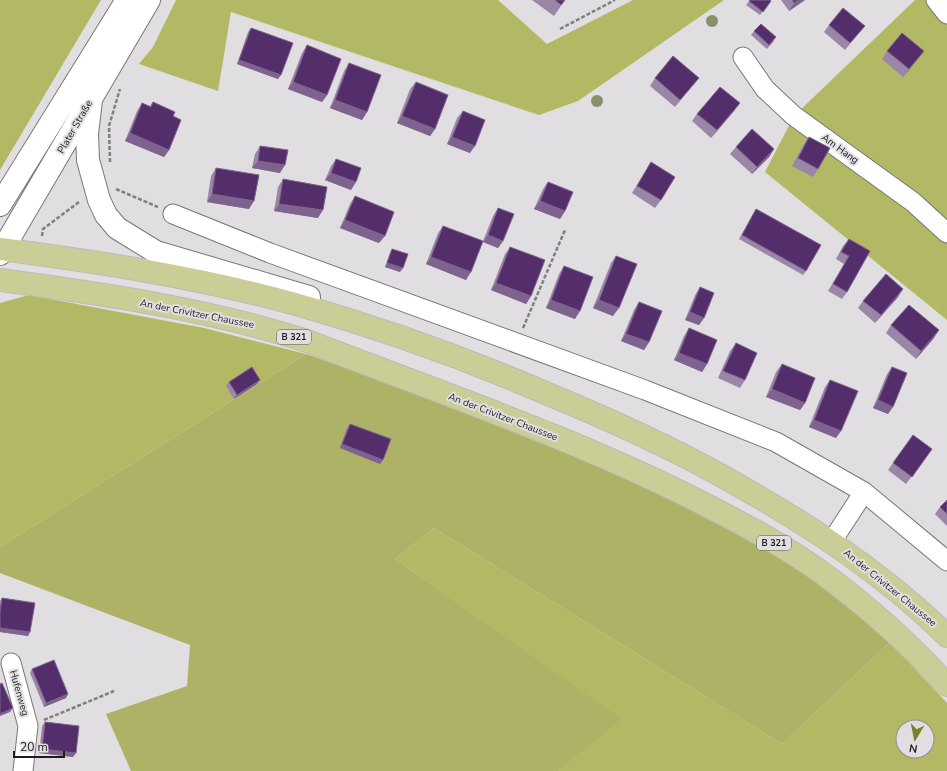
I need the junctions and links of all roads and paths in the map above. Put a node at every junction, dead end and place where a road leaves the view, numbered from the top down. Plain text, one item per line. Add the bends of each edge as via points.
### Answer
1 (127, 0) edge
2 (149, 0) edge
3 (615, 0) edge
4 (936, 0) edge
5 (947, 14) edge
6 (560, 30) dead end
7 (743, 57) dead end
8 (121, 89) dead end
9 (91, 100) junction
10 (110, 164) dead end
11 (96, 192) junction
12 (0, 205) edge
13 (173, 214) joint
14 (565, 230) dead end
15 (947, 233) edge
16 (1, 251) edge
17 (39, 255) junction
18 (0, 280) edge
19 (517, 343) junction
20 (484, 367) junction
21 (864, 492) junction
22 (832, 541) junction
23 (947, 561) edge
24 (947, 636) edge
25 (11, 663) dead end
26 (947, 684) edge
27 (114, 691) dead end
28 (28, 726) junction
29 (23, 771) edge

1 - 12 street
2 - 9 street, Plater Straße
3 - 6 path
4 - 5 street
7 - 15 street, Am Hang via 765,89 794,116 913,202
8 - 10 path via 109,126
9 - 11 street via 87,134 88,160
9 - 16 street, Plater Straße
11 - 13 path via 111,187
11 - 17 path via 43,229
11 - 20 street via 106,215 117,228 156,252 355,312 435,341
13 - 19 street via 270,253
14 - 19 path
16 - 17 main road, An der Crivitzer Chaussee
17 - 20 main road, An der Crivitzer Chaussee via 226,287 291,302 361,323
18 - 26 main road, An der Crivitzer Chaussee / B 321 via 191,311 277,331 573,444 676,490 730,518 819,571 898,635
19 - 21 street via 776,442
20 - 22 main road, An der Crivitzer Chaussee via 648,437 767,501
21 - 22 street
21 - 23 street
22 - 24 main road, An der Crivitzer Chaussee via 904,597
25 - 28 street, Hufenweg
27 - 28 path
28 - 29 street, Hufenweg

